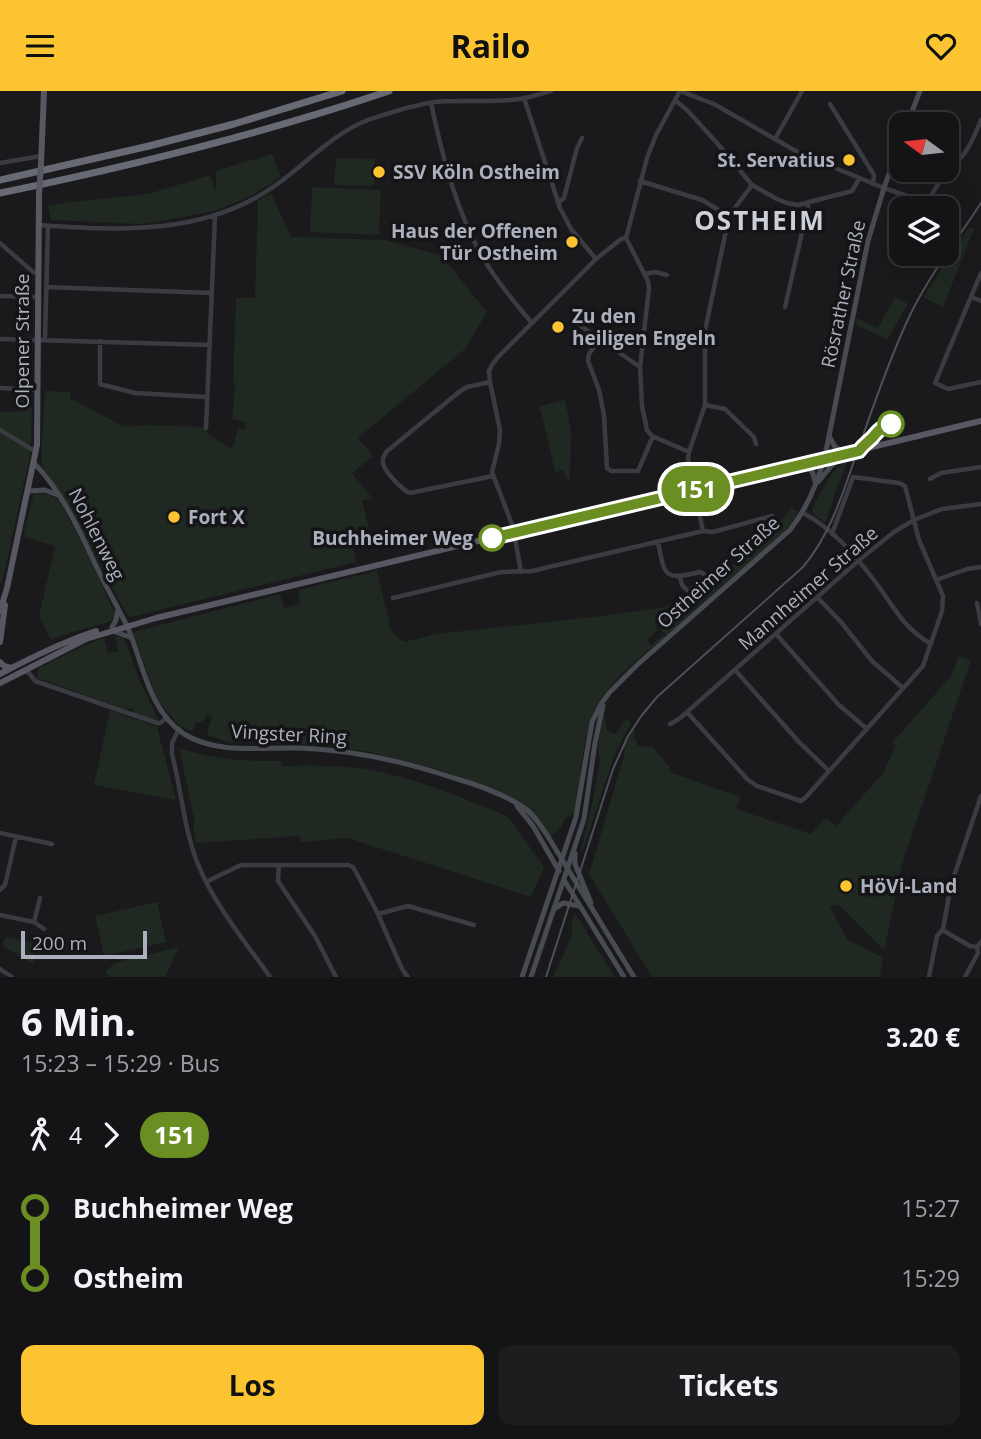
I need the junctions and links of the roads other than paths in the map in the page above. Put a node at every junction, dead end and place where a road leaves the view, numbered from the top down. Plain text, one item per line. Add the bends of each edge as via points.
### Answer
1 (44, 91) edge
2 (342, 91) edge
3 (388, 91) edge
4 (551, 91) edge
5 (680, 91) edge
6 (803, 91) edge
7 (920, 91) edge
8 (524, 99) junction
9 (676, 101) junction
10 (431, 103) junction
11 (830, 104) dead end
12 (912, 112) edge
13 (981, 120) edge
14 (582, 138) dead end
15 (775, 139) junction
16 (41, 156) junction
17 (0, 163) edge
18 (889, 174) edge
19 (859, 179) junction
20 (0, 180) edge
21 (640, 181) junction
22 (873, 184) junction
23 (752, 185) junction
24 (884, 188) junction
25 (0, 193) edge
26 (907, 196) edge
27 (932, 196) edge
28 (809, 202) junction
29 (558, 203) junction
30 (215, 216) junction
31 (729, 216) junction
32 (39, 225) junction
33 (48, 226) junction
34 (626, 237) junction
35 (0, 243) edge
36 (596, 259) junction
37 (38, 273) junction
38 (981, 273) edge
39 (645, 274) junction
40 (667, 275) dead end
41 (46, 287) junction
42 (212, 293) junction
43 (0, 296) edge
44 (38, 297) junction
45 (971, 297) junction
46 (981, 301) edge
47 (785, 307) dead end
48 (532, 323) junction
49 (578, 324) dead end
50 (0, 339) edge
51 (41, 339) junction
52 (599, 340) junction
53 (100, 341) junction
54 (210, 345) junction
55 (640, 367) junction
56 (490, 382) junction
57 (981, 382) edge
58 (0, 388) edge
59 (37, 390) junction
60 (207, 397) junction
61 (705, 405) junction
62 (981, 421) edge
63 (206, 428) dead end
64 (0, 430) edge
65 (653, 436) junction
66 (829, 436) junction
67 (756, 444) dead end
68 (36, 452) junction
69 (689, 452) junction
70 (846, 453) junction
71 (825, 459) junction
72 (34, 463) junction
73 (800, 465) junction
74 (981, 467) edge
75 (493, 476) junction
76 (930, 479) dead end
77 (816, 485) junction
78 (694, 489) junction
79 (28, 491) junction
80 (60, 496) junction
81 (981, 504) edge
82 (803, 513) junction
83 (772, 516) dead end
84 (914, 520) junction
85 (703, 531) junction
86 (513, 533) junction
87 (832, 534) junction
88 (658, 542) junction
89 (858, 561) junction
90 (981, 567) edge
91 (521, 572) junction
92 (680, 576) junction
93 (936, 580) junction
94 (7, 588) junction
95 (817, 597) junction
96 (393, 599) dead end
97 (977, 603) dead end
98 (118, 609) junction
99 (0, 611) edge
100 (981, 624) edge
101 (126, 625) junction
102 (112, 629) junction
103 (776, 634) junction
104 (132, 638) junction
105 (0, 642) edge
106 (931, 644) junction
107 (0, 662) edge
108 (11, 668) junction
109 (736, 670) junction
110 (23, 671) junction
111 (0, 674) edge
112 (1, 683) edge
113 (903, 688) junction
114 (687, 712) junction
115 (167, 718) junction
116 (596, 721) junction
117 (670, 724) dead end
118 (179, 729) junction
119 (867, 729) junction
120 (829, 771) junction
121 (981, 796) edge
122 (512, 801) junction
123 (0, 833) edge
124 (16, 837) junction
125 (52, 844) dead end
126 (576, 846) junction
127 (562, 860) junction
128 (279, 865) junction
129 (568, 869) junction
130 (559, 870) junction
131 (564, 879) junction
132 (206, 882) junction
133 (0, 890) edge
134 (40, 898) dead end
135 (581, 906) junction
136 (554, 910) junction
137 (377, 914) junction
138 (0, 915) edge
139 (596, 916) junction
140 (34, 922) junction
141 (474, 925) dead end
142 (44, 929) dead end
143 (943, 929) junction
144 (979, 944) edge
145 (0, 969) edge
146 (12, 977) edge
147 (270, 977) edge
148 (336, 977) edge
149 (408, 977) edge
150 (522, 977) edge
151 (531, 977) edge
152 (624, 977) edge
153 (634, 977) edge
154 (929, 977) edge
155 (965, 977) edge

1 - 16 main road, Olpener Straße
2 - 20 highway via 234,124
3 - 25 highway via 237,137
4 - 8 street
5 - 9 street
5 - 15 street
6 - 15 street
7 - 12 main road
8 - 10 street
8 - 29 street
9 - 21 street via 656,135
9 - 23 street via 718,142
10 - 30 street via 364,121 277,185
10 - 48 street via 446,168 470,233 488,266
11 - 22 street via 874,175
13 - 27 street via 967,150
14 - 29 street via 564,198
15 - 19 street
16 - 17 street
16 - 32 main road, Olpener Straße, bridge
18 - 24 main road, Rösrather Straße
19 - 22 street
19 - 28 street via 852,191
21 - 31 street via 702,200
21 - 34 street
22 - 24 street
23 - 28 street via 787,204
23 - 31 street
24 - 26 street
24 - 66 main road, Rösrather Straße via 868,241
28 - 47 street
29 - 36 street
30 - 33 street via 150,228
30 - 42 street
31 - 61 street via 705,331
32 - 33 street
32 - 37 main road, Olpener Straße
33 - 41 street, Olpener Straße
34 - 36 street
34 - 39 street
35 - 37 street
36 - 48 street
37 - 44 main road, Olpener Straße
38 - 45 street
39 - 40 street
39 - 55 street via 649,288
41 - 42 street
41 - 51 street, Olpener Straße
42 - 54 street
43 - 44 street
44 - 51 main road, Olpener Straße
45 - 46 street
45 - 57 street via 935,383 948,389
48 - 56 street via 492,365
49 - 52 street
50 - 51 street
51 - 53 street
51 - 59 main road, Olpener Straße
52 - 55 street
52 - 65 street via 588,361 604,415 606,465 611,471 638,471
53 - 54 street
53 - 60 street via 100,384 135,393
54 - 60 street
55 - 65 street via 644,417
56 - 75 street via 500,431
56 - 75 street via 459,392 386,452 383,466 410,493
58 - 59 street
59 - 68 main road, Olpener Straße
60 - 63 street
61 - 67 street via 725,409
61 - 69 street
62 - 70 main road
64 - 68 street
65 - 69 street
66 - 70 main road via 835,447
66 - 71 main road, Rösrather Straße
68 - 72 main road, Olpener Straße
69 - 78 street
70 - 71 main road
70 - 77 main road
71 - 73 main road
71 - 77 main road, Ostheimer Straße
72 - 79 main road, Olpener Straße
72 - 80 main road, Nohlenweg
73 - 77 main road via 812,471
73 - 78 main road
74 - 76 street
75 - 86 street
77 - 82 main road, Ostheimer Straße
78 - 85 street
78 - 86 main road
79 - 80 main road via 45,490
79 - 94 main road, Olpener Straße
80 - 98 main road, Nohlenweg
81 - 84 street, Mannheimer Straße via 942,509
82 - 87 street
82 - 116 main road, Ostheimer Straße via 775,545 608,693
83 - 85 street
84 - 87 street via 903,484 853,477
84 - 89 street, Mannheimer Straße
84 - 93 street
85 - 88 street
86 - 91 street
86 - 101 main road
87 - 89 street
88 - 91 street
88 - 92 street via 664,570
89 - 95 street, Mannheimer Straße
89 - 106 street via 898,616
90 - 93 street
91 - 96 street via 501,572
92 - 92 street via 689,592 707,576 700,572
93 - 106 street via 943,602
94 - 99 main road, Olpener Straße
94 - 105 main road, Olpener Straße
95 - 103 street, Mannheimer Straße
95 - 113 street via 861,649
97 - 100 street
98 - 101 main road, Nohlenweg
98 - 102 main road
101 - 102 main road
101 - 104 main road, Vingster Ring
102 - 104 main road
102 - 108 main road via 70,639
102 - 110 main road
103 - 109 street, Mannheimer Straße
103 - 119 street via 839,705
104 - 115 main road, Vingster Ring via 154,699
106 - 113 street via 923,666
107 - 108 main road
108 - 111 main road
109 - 114 street, Mannheimer Straße
109 - 120 street
110 - 112 main road
110 - 115 street via 35,681 157,723
113 - 119 street
114 - 117 street, Mannheimer Straße
114 - 120 street via 757,786 801,801
115 - 118 main road, Vingster Ring
116 - 126 main road, Ostheimer Straße via 584,819
116 - 127 main road, Ostheimer Straße
118 - 122 main road, Vingster Ring via 222,746 317,749 383,758 464,781
118 - 132 street via 172,754 191,845
119 - 120 street
121 - 143 street via 951,885
122 - 127 main road, Vingster Ring via 536,820
122 - 130 main road, Vingster Ring
123 - 124 street
124 - 125 street
124 - 133 street
126 - 129 main road, Ostheimer Straße
126 - 139 main road via 576,864
127 - 129 main road, Vingster Ring
127 - 130 main road, Ostheimer Straße
128 - 132 street via 242,865
128 - 137 street via 353,867
128 - 148 street via 278,881
129 - 131 main road, Ostheimer Straße
129 - 139 main road, Vingster Ring
130 - 131 main road, Vingster Ring
130 - 150 main road, Ostheimer Straße
131 - 135 main road, Vingster Ring
131 - 136 main road, Ostheimer Straße
132 - 147 street
134 - 140 street
135 - 136 main road via 563,903
135 - 152 main road, Vingster Ring
136 - 151 main road, Ostheimer Straße
137 - 141 street via 408,906
137 - 149 street
138 - 140 street
139 - 153 main road, Vingster Ring
140 - 142 street
143 - 144 street via 970,946
143 - 154 street via 937,936
144 - 155 street
145 - 146 street

